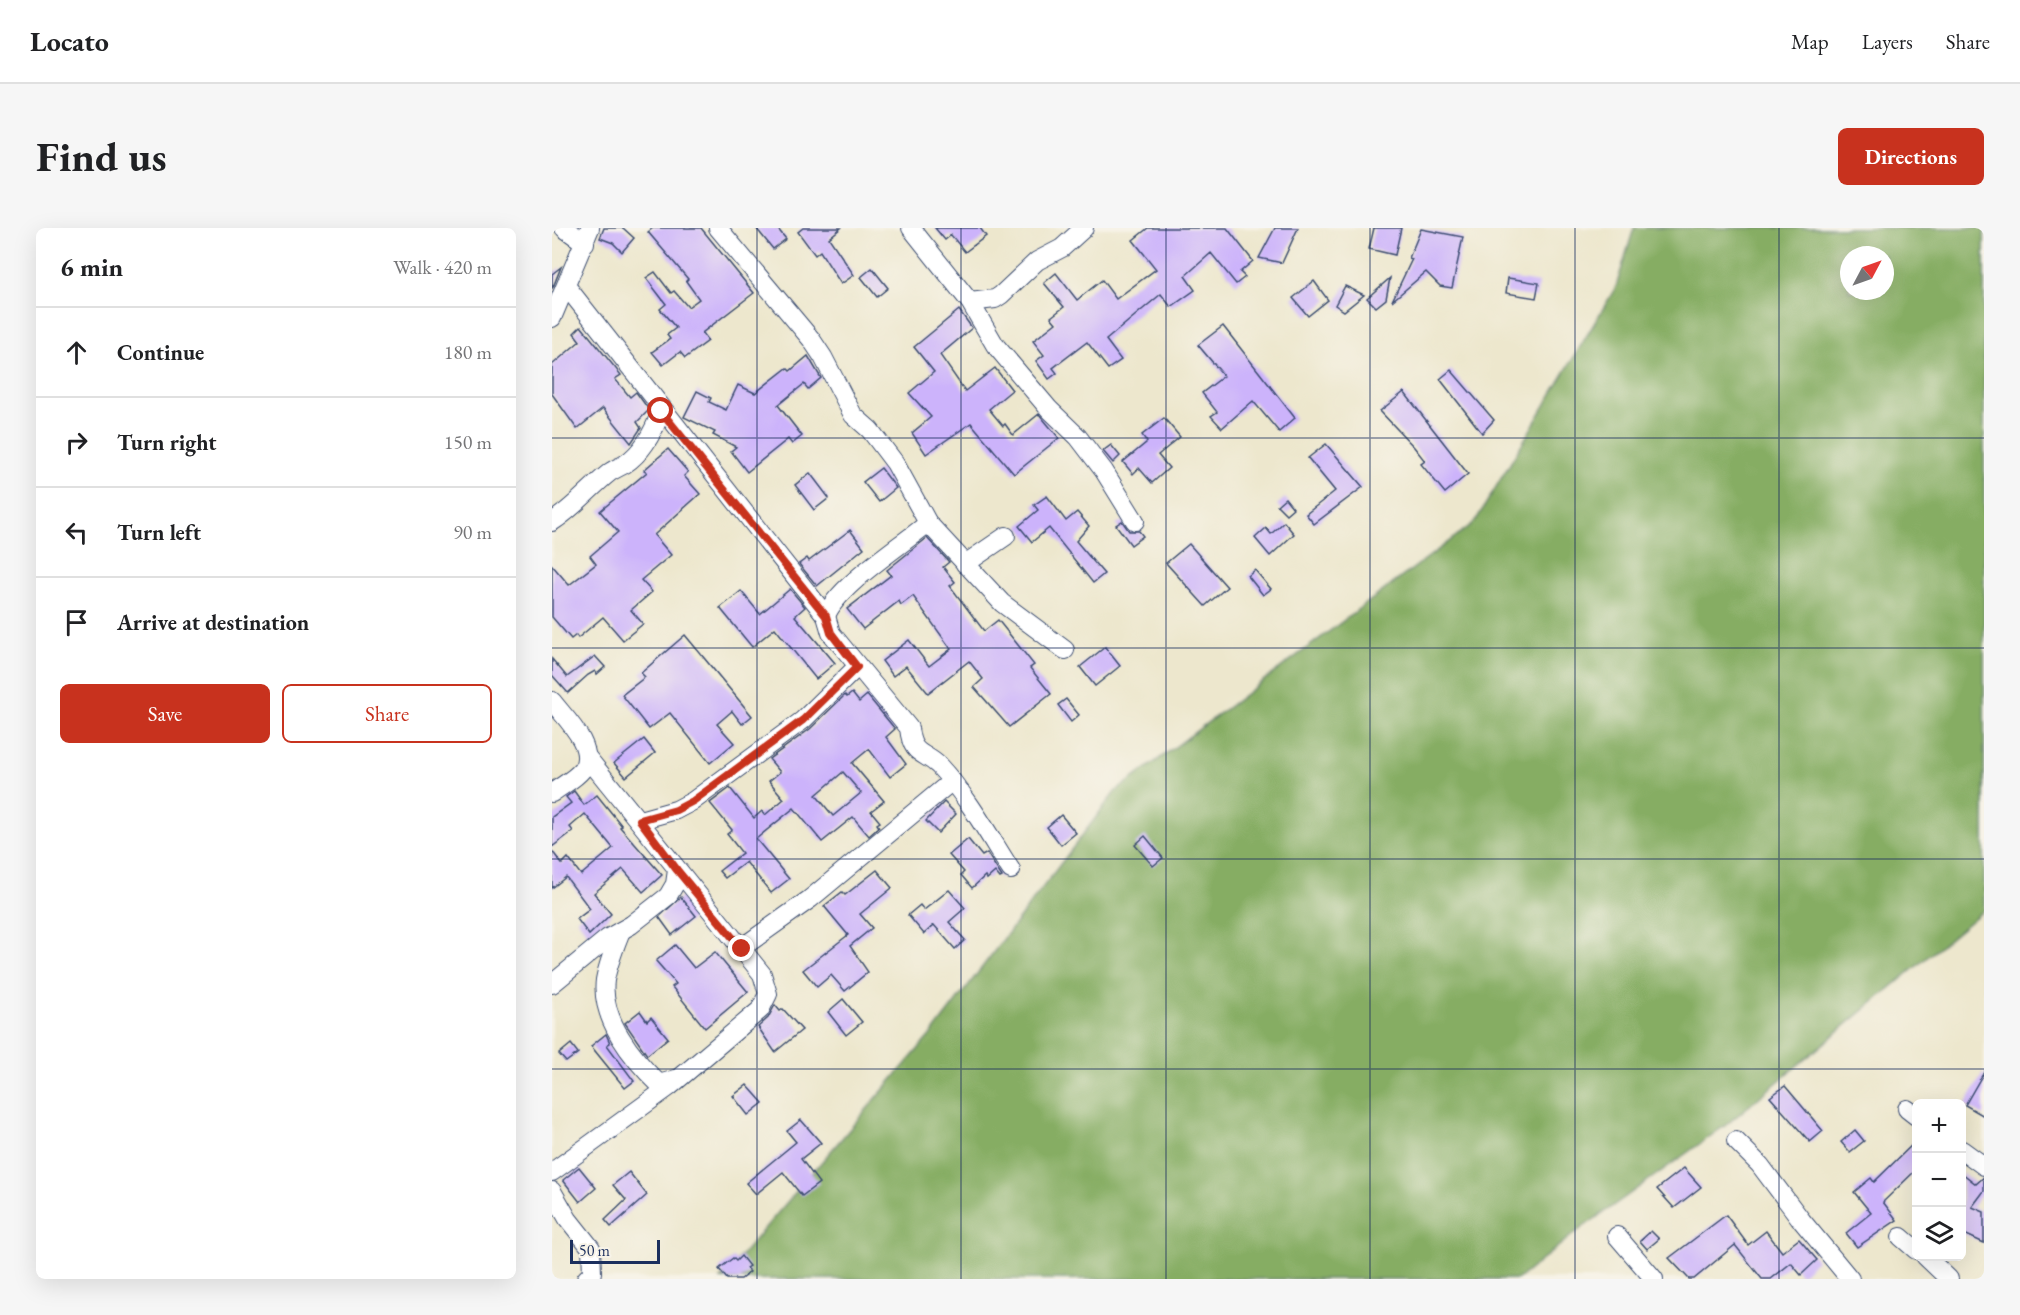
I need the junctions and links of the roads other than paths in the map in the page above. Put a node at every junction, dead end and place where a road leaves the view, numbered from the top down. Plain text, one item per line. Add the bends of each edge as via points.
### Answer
1 (564, 228) edge
2 (718, 228) edge
3 (911, 228) edge
4 (1084, 228) edge
5 (587, 236) edge
6 (567, 287) junction
7 (970, 302) junction
8 (552, 318) edge
9 (661, 411) junction
10 (1136, 521) dead end
11 (552, 522) edge
12 (928, 524) junction
13 (1006, 536) dead end
14 (965, 564) junction
15 (826, 616) junction
16 (1065, 650) dead end
17 (857, 667) junction
18 (552, 701) edge
19 (587, 757) junction
20 (952, 781) junction
21 (552, 793) edge
22 (640, 820) junction
23 (677, 870) junction
24 (1011, 870) dead end
25 (621, 931) junction
26 (747, 944) dead end
27 (552, 984) edge
28 (676, 1079) junction
29 (1736, 1141) dead end
30 (1966, 1152) edge
31 (1984, 1166) edge
32 (552, 1172) edge
33 (552, 1191) edge
34 (1617, 1236) dead end
35 (1901, 1237) dead end
36 (1912, 1246) edge
37 (1929, 1261) edge
38 (586, 1279) edge
39 (1654, 1279) edge
40 (1850, 1279) edge
41 (1949, 1279) edge

1 - 5 street
2 - 12 street via 811,339 853,415 895,463
3 - 7 street
4 - 7 street via 1062,248 1037,261 995,299
5 - 6 street
6 - 8 street
6 - 9 street
7 - 10 street via 995,345 1078,437
9 - 11 street via 645,444 626,463 609,472 571,510
9 - 15 street
12 - 14 street
12 - 15 street via 850,585
13 - 14 street
14 - 16 street via 1002,603
15 - 17 street via 831,633
17 - 20 street via 909,728 911,741 921,756 934,762
17 - 22 street via 803,720 693,801
18 - 19 street via 582,741
19 - 21 street via 582,770
19 - 22 street
20 - 24 street
20 - 26 street via 810,899
22 - 23 street
23 - 25 street via 668,896
23 - 28 street via 762,974 768,994 760,1010
25 - 27 street
25 - 28 street via 605,978 610,1016 631,1053 659,1084
28 - 32 street
29 - 40 street via 1760,1165
30 - 31 street
33 - 38 street via 591,1248 592,1273
34 - 39 street
35 - 36 street
37 - 41 street

